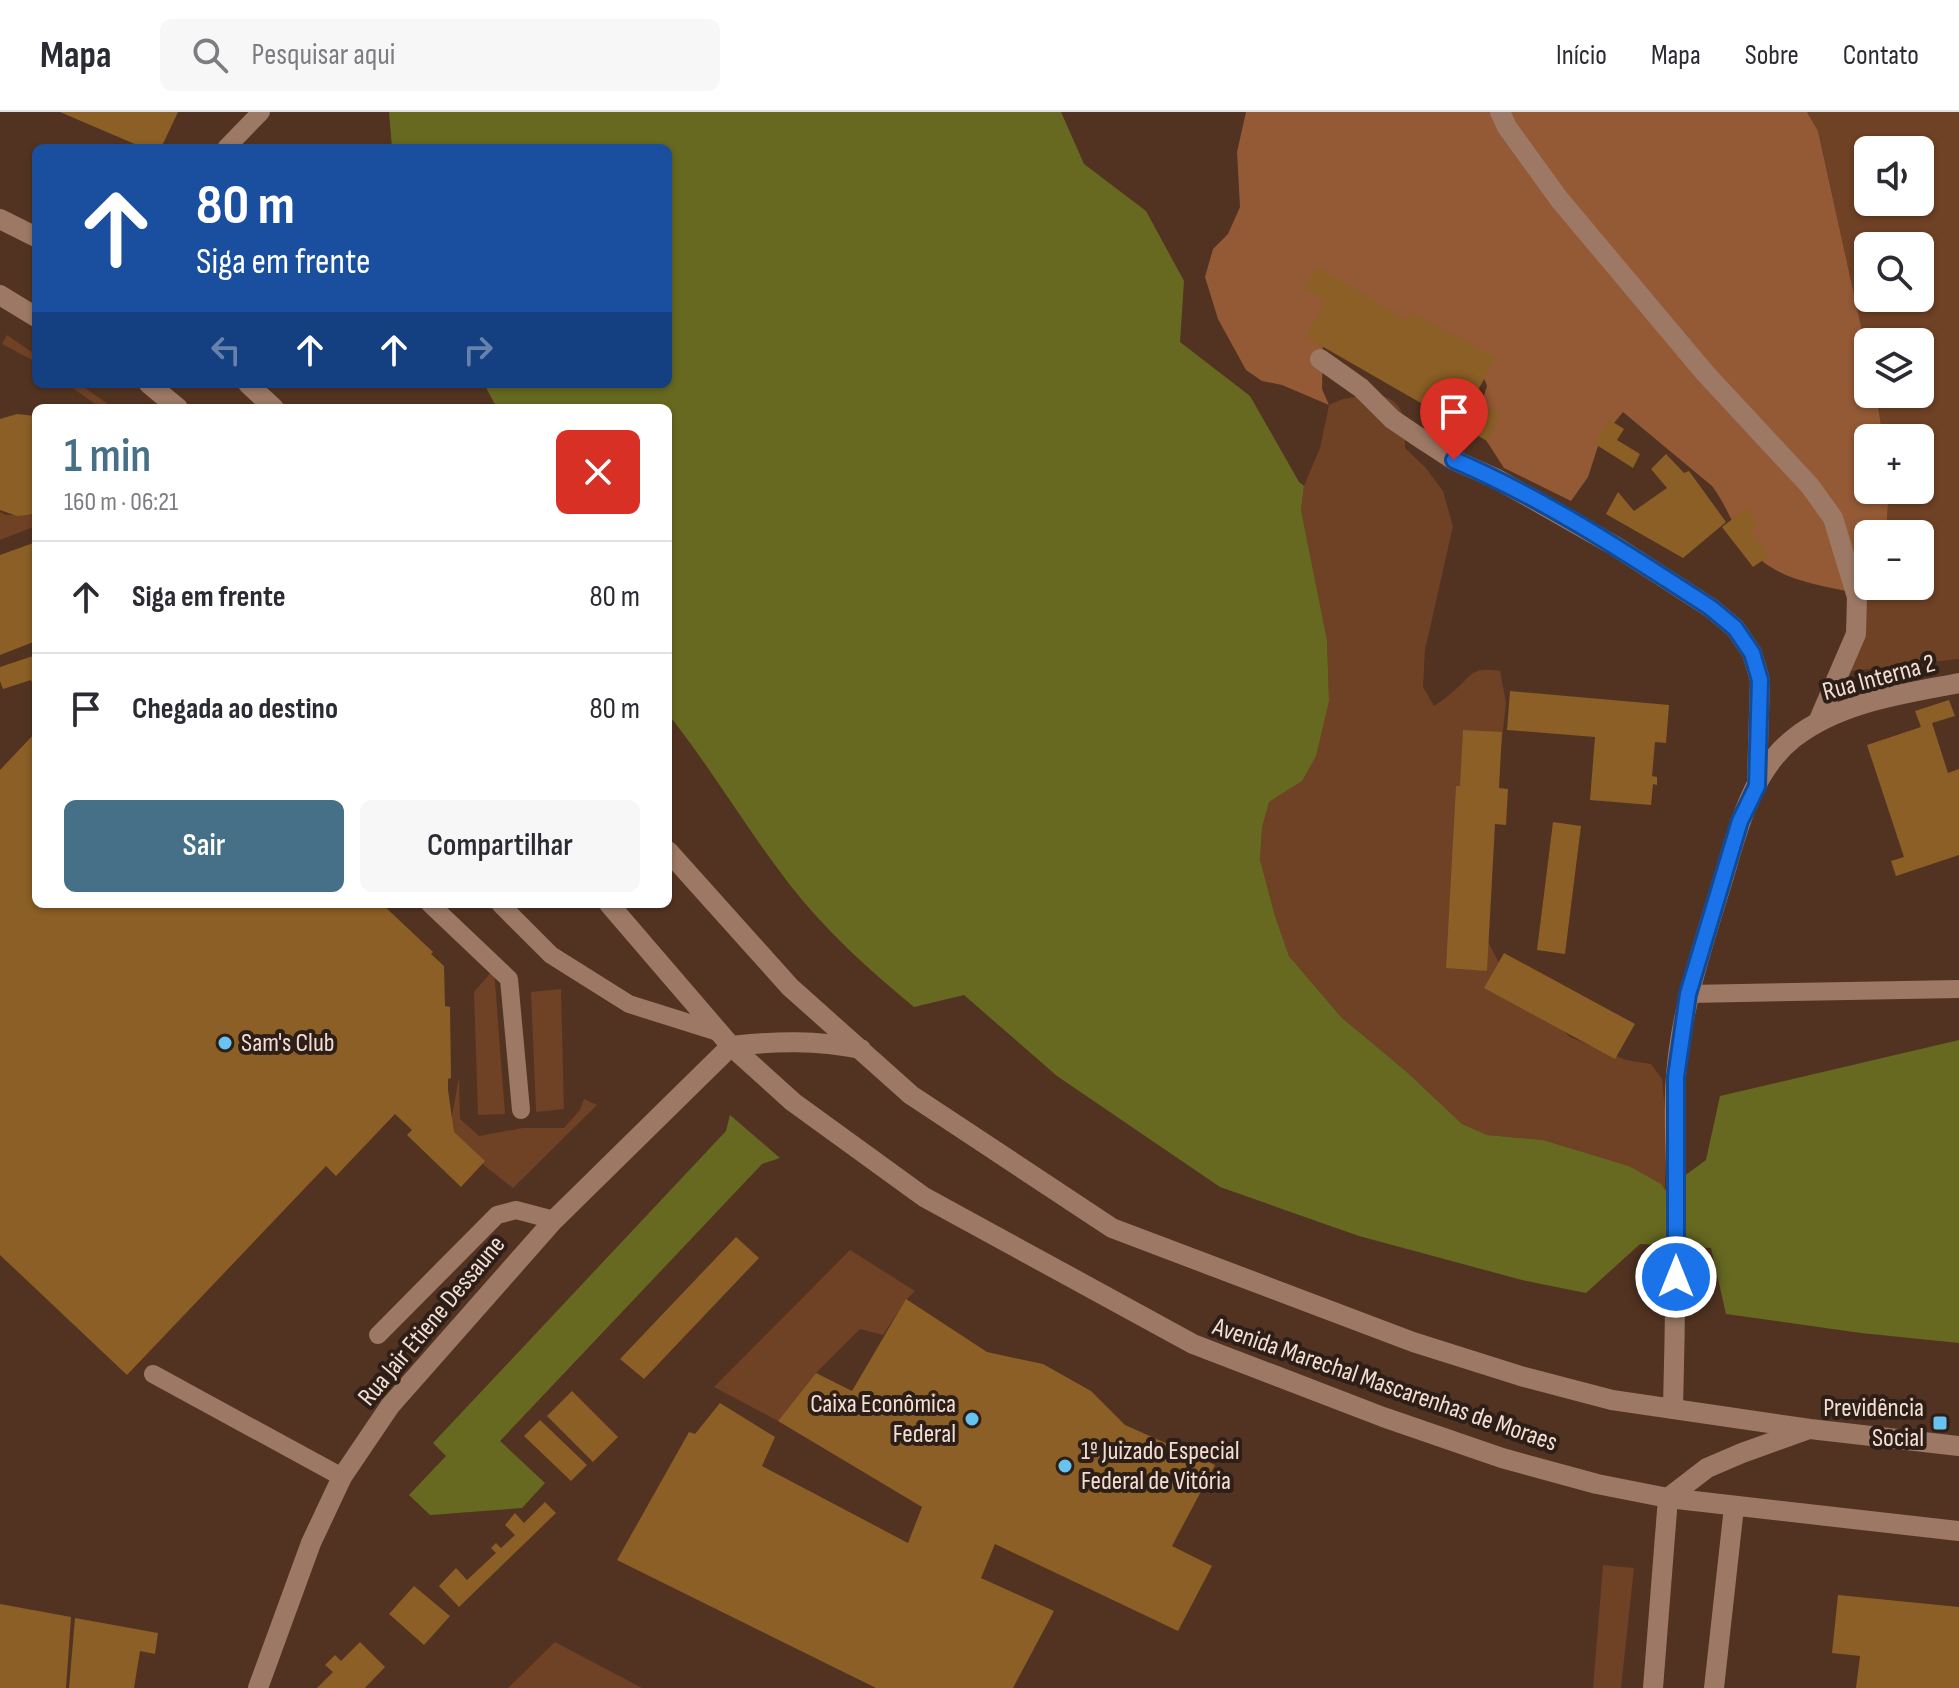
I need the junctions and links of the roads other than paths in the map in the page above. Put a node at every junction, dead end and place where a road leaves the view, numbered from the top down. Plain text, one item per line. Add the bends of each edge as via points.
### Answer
1 (261, 112) edge
2 (1500, 112) edge
3 (230, 144) edge
4 (0, 219) edge
5 (32, 235) edge
6 (0, 295) edge
7 (32, 315) edge
8 (1320, 359) dead end
9 (154, 388) edge
10 (252, 388) edge
11 (173, 404) edge
12 (270, 404) edge
13 (1959, 683) edge
14 (1818, 722) junction
15 (1757, 786) junction
16 (672, 855) edge
17 (434, 908) edge
18 (504, 908) edge
19 (612, 908) edge
20 (1959, 989) edge
21 (1688, 994) junction
22 (726, 1039) junction
23 (861, 1049) junction
24 (521, 1110) dead end
25 (554, 1220) junction
26 (378, 1335) dead end
27 (153, 1374) dead end
28 (1673, 1409) junction
29 (1810, 1429) junction
30 (1959, 1446) edge
31 (342, 1477) junction
32 (1668, 1498) junction
33 (1734, 1507) junction
34 (1959, 1531) edge
35 (258, 1688) edge
36 (1653, 1688) edge
37 (1714, 1688) edge

1 - 3 lane
2 - 14 street via 1578,222 1833,518 1857,597 1856,634
4 - 5 street
6 - 7 street
8 - 15 street via 1443,453 1615,546 1735,628 1752,653 1760,680
9 - 11 street
10 - 12 street
13 - 14 street, Rua Interna 2 via 1895,696
14 - 15 street, Rua Interna 2 via 1792,740
15 - 21 street, Rua Interna 2 via 1740,821
16 - 23 street, Avenida Marechal Mascarenhas de Moraes via 790,987
17 - 24 lane via 509,979
18 - 22 lane via 551,955 629,1004
19 - 22 street, Avenida Marechal Mascarenhas de Moraes
20 - 21 lane
21 - 28 street, Rua Interna 2 via 1676,1077
22 - 23 street via 825,1042
22 - 25 street, Rua Jair Etiene Dessaune
22 - 32 street, Avenida Marechal Mascarenhas de Moraes via 793,1102 924,1197 1193,1344 1502,1458
23 - 28 street, Avenida Marechal Mascarenhas de Moraes via 911,1095 1112,1228 1413,1342 1612,1400
25 - 26 lane via 516,1210 497,1215
25 - 31 street, Rua Jair Etiene Dessaune via 390,1406
27 - 31 lane
28 - 29 street, Avenida Marechal Mascarenhas de Moraes
29 - 30 street, Avenida Marechal Mascarenhas de Moraes
29 - 32 street via 1707,1468
31 - 35 street, Rua Jair Etiene Dessaune via 311,1543
32 - 33 street, Avenida Marechal Mascarenhas de Moraes
32 - 36 street
33 - 34 street, Avenida Marechal Mascarenhas de Moraes
33 - 37 street

